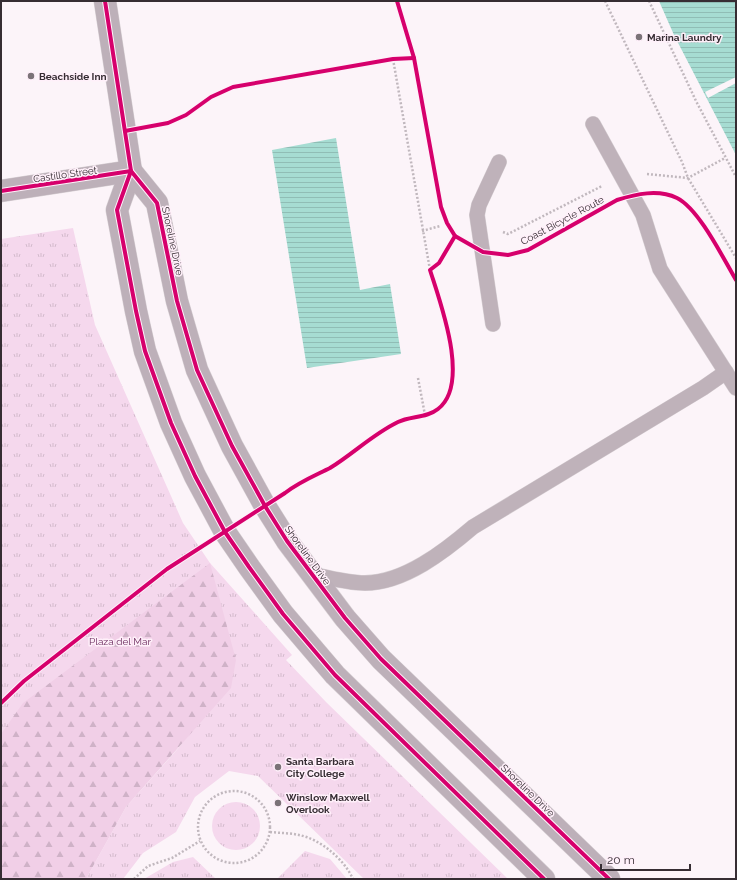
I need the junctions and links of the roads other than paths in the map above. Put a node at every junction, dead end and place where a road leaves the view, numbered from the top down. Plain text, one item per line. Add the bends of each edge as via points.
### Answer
1 (105, 1) edge
2 (592, 124) dead end
3 (499, 162) dead end
4 (131, 172) junction
5 (1, 191) edge
6 (493, 324) dead end
7 (726, 372) junction
8 (736, 388) edge
9 (311, 574) junction
10 (544, 879) edge
11 (609, 879) edge

1 - 4 main road
2 - 7 lane via 643,215 660,269
3 - 6 lane via 479,204 477,215
4 - 5 main road, Castillo Street
4 - 9 main road, Shoreline Drive via 157,203 177,301 197,370 232,446 265,506
4 - 10 main road via 118,210 146,351 171,423 195,476 225,532 283,614 335,675
7 - 8 lane
7 - 9 lane via 473,527 449,548 390,580 351,582
9 - 11 main road, Shoreline Drive via 344,618 382,659

